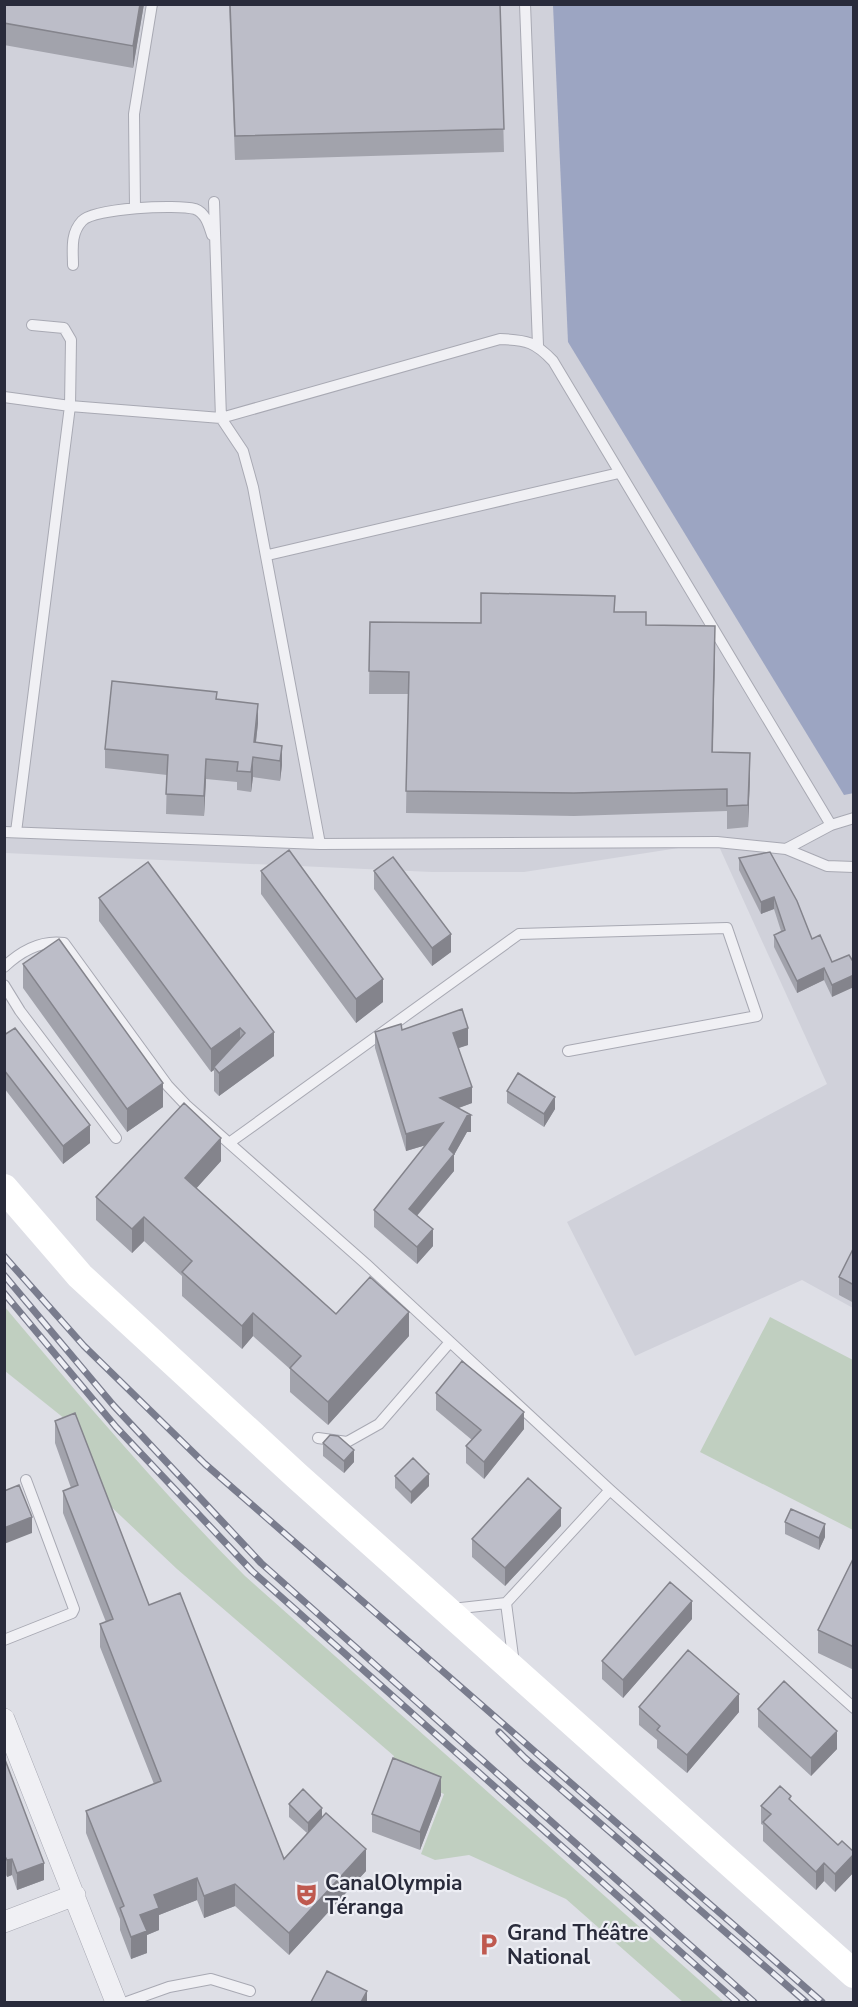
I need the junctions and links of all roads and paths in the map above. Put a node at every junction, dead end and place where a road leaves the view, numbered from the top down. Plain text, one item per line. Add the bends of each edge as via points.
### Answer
1 (152, 4) edge
2 (525, 4) edge
3 (214, 202) dead end
4 (135, 208) junction
5 (216, 244) junction
6 (73, 266) dead end
7 (32, 325) dead end
8 (538, 345) junction
9 (4, 397) edge
10 (70, 406) junction
11 (221, 418) junction
12 (619, 473) junction
13 (268, 555) junction
14 (854, 818) edge
15 (831, 825) junction
16 (10, 832) edge
17 (320, 844) junction
18 (786, 849) junction
19 (854, 867) edge
20 (4, 967) edge
21 (4, 985) edge
22 (568, 1051) dead end
23 (186, 1105) junction
24 (170, 1122) edge
25 (116, 1138) dead end
26 (229, 1143) junction
27 (4, 1188) edge
28 (450, 1342) junction
29 (318, 1438) dead end
30 (26, 1480) dead end
31 (610, 1490) junction
32 (507, 1603) junction
33 (446, 1609) junction
34 (4, 1640) edge
35 (515, 1671) junction
36 (854, 1708) edge
37 (4, 1719) edge
38 (75, 1895) junction
39 (4, 1922) edge
40 (854, 1974) edge
41 (250, 1991) dead end
42 (116, 2002) edge
43 (127, 2002) edge

1 - 4 lane via 134,114
2 - 8 lane
3 - 5 lane
4 - 5 lane via 196,210 205,216
4 - 6 lane via 82,220 73,235
5 - 11 lane
7 - 10 lane via 64,328 69,333
8 - 11 lane via 500,339
8 - 12 lane via 553,361
9 - 10 lane
10 - 11 lane
10 - 16 lane
11 - 13 lane via 243,451
12 - 13 lane
12 - 15 lane
13 - 17 lane
14 - 15 lane
15 - 18 lane
16 - 17 lane
17 - 18 lane via 717,842
18 - 19 lane via 827,866
20 - 23 lane via 28,949 49,941 64,943
21 - 25 lane
22 - 26 lane via 757,1016 727,928 519,934
23 - 24 street
23 - 26 lane
26 - 28 lane
27 - 33 street via 80,1276
28 - 29 lane via 379,1424 347,1442
28 - 31 lane
30 - 34 lane via 74,1609
31 - 32 lane
31 - 36 lane
32 - 33 lane
32 - 35 lane
33 - 35 street
35 - 40 street
37 - 38 street
38 - 39 street
38 - 42 street
41 - 43 lane via 211,1979 169,1987

